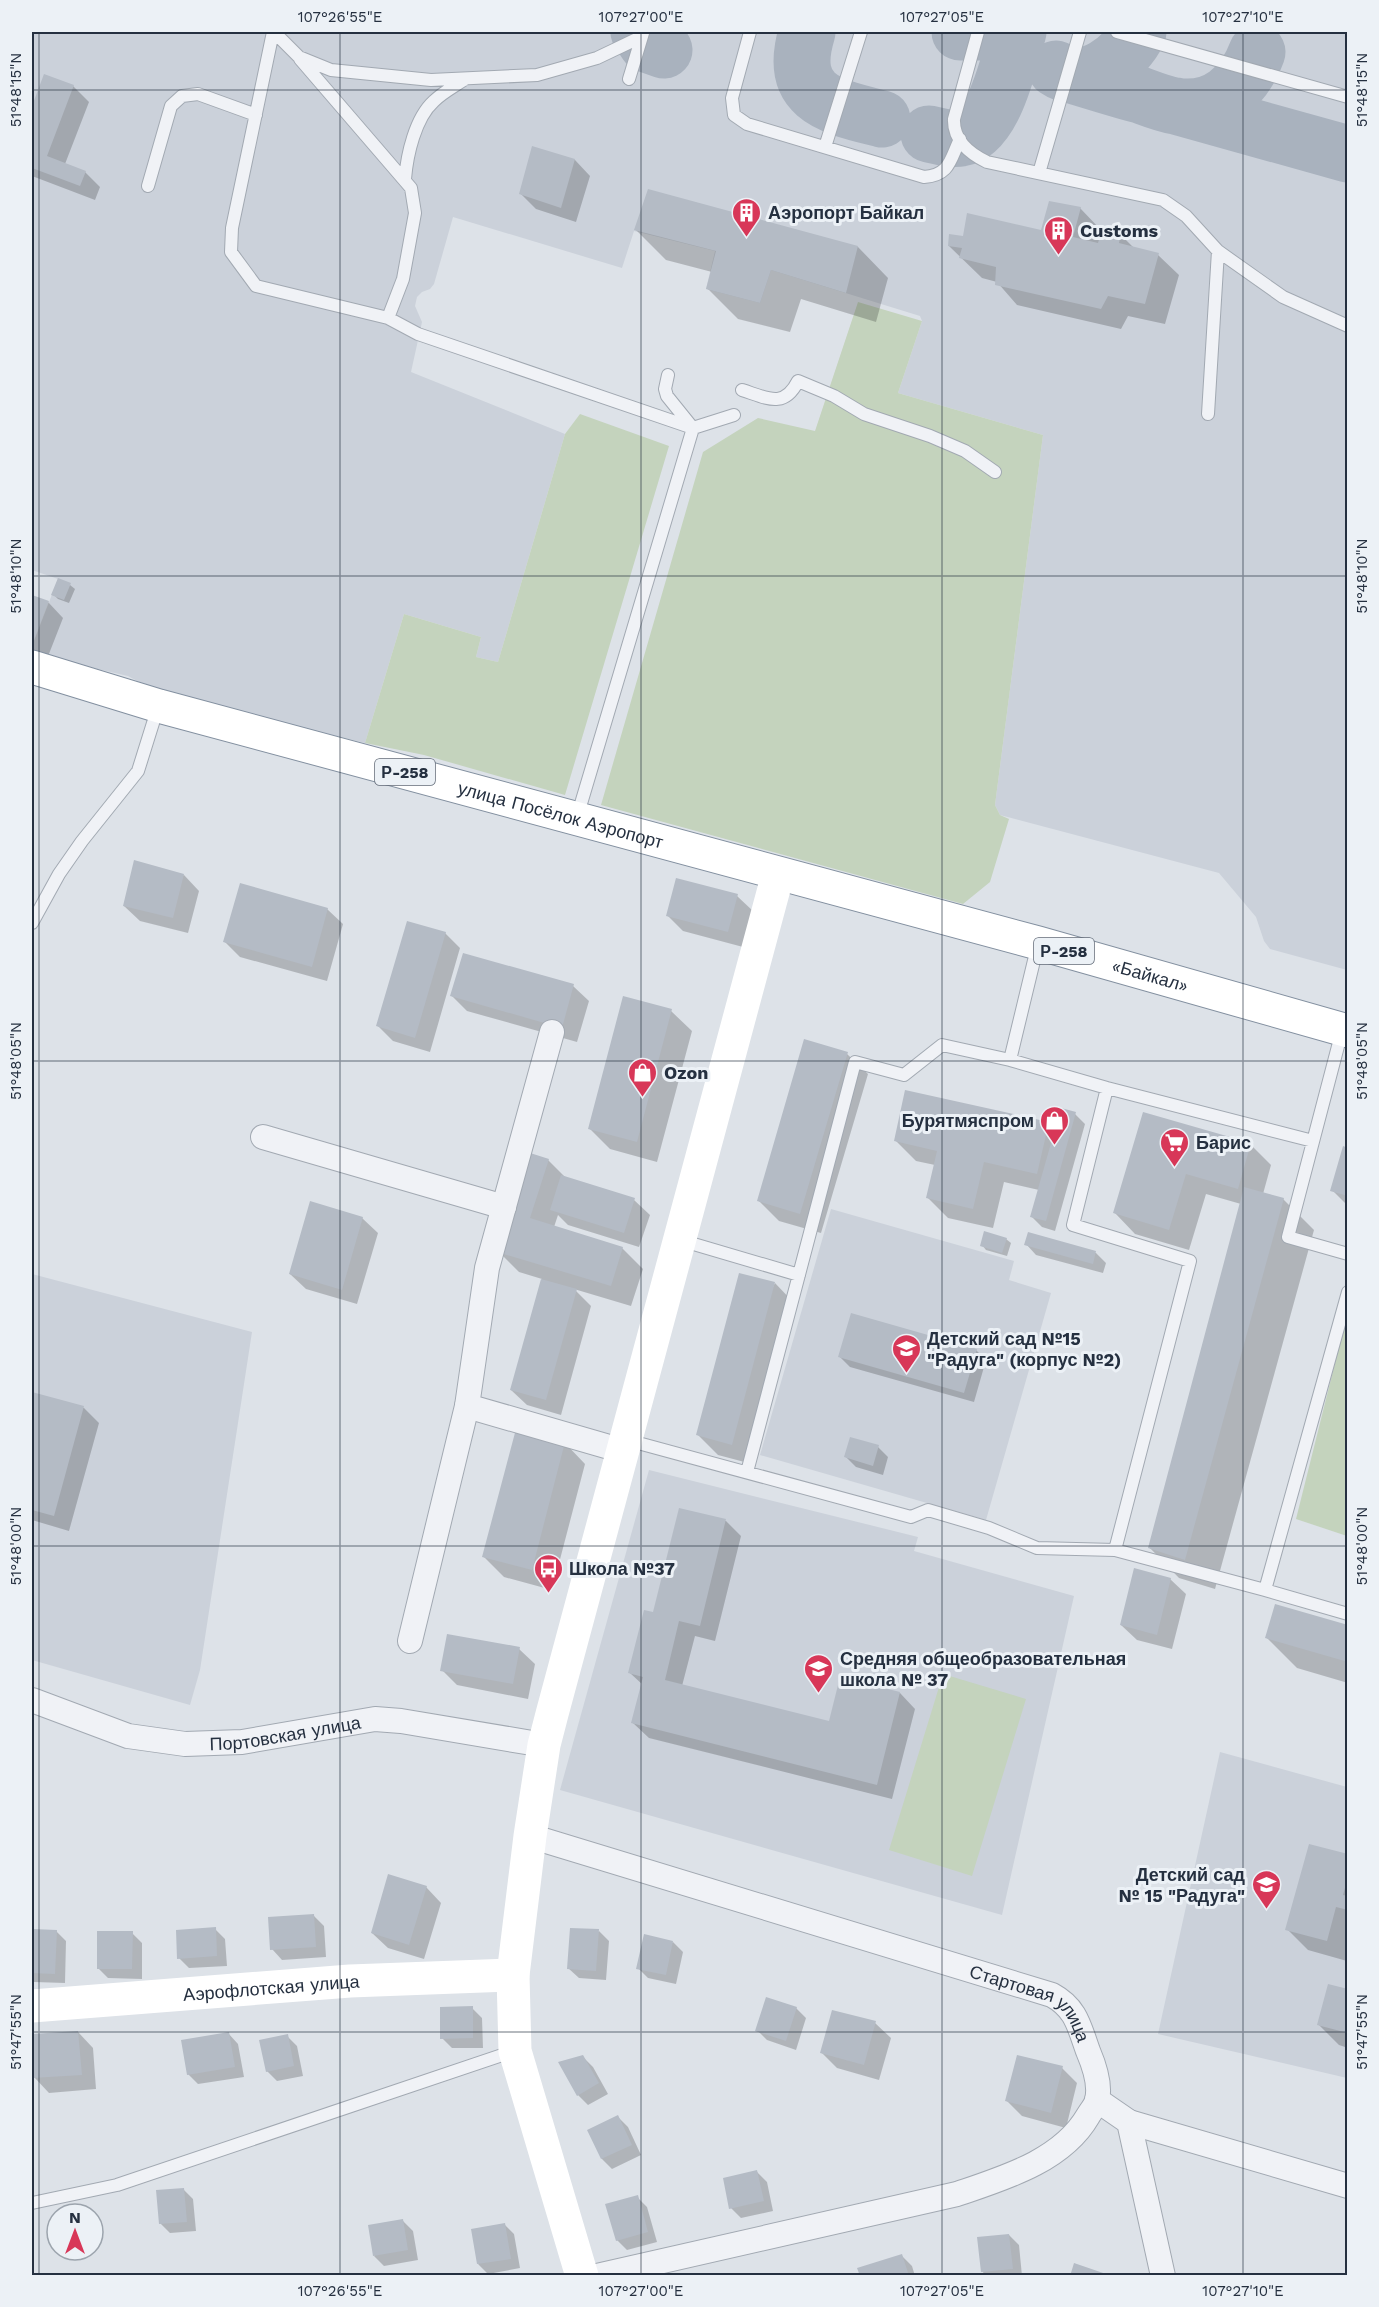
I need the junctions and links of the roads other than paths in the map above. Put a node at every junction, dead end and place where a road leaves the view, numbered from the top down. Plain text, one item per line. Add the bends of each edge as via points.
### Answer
1 (274, 32) edge
2 (750, 32) edge
3 (861, 32) edge
4 (978, 32) edge
5 (1080, 32) edge
6 (1117, 32) edge
7 (642, 34) edge
8 (299, 57) junction
9 (466, 78) junction
10 (629, 79) dead end
11 (1347, 97) edge
12 (256, 116) junction
13 (960, 139) junction
14 (825, 147) junction
15 (1039, 173) junction
16 (405, 179) junction
17 (148, 186) dead end
18 (1218, 251) junction
19 (388, 318) junction
20 (1347, 326) edge
21 (668, 375) dead end
22 (742, 390) dead end
23 (1208, 414) dead end
24 (734, 415) dead end
25 (693, 428) junction
26 (995, 472) dead end
27 (32, 667) edge
28 (159, 706) junction
29 (576, 818) junction
30 (778, 874) junction
31 (32, 923) edge
32 (1038, 943) junction
33 (1345, 1030) edge
34 (552, 1032) dead end
35 (1010, 1060) junction
36 (1107, 1088) junction
37 (263, 1137) dead end
38 (1313, 1141) junction
39 (504, 1207) junction
40 (680, 1240) junction
41 (1347, 1254) edge
42 (799, 1275) junction
43 (1347, 1292) edge
44 (467, 1406) junction
45 (624, 1445) junction
46 (747, 1472) junction
47 (1115, 1550) junction
48 (1265, 1590) junction
49 (1347, 1614) edge
50 (410, 1641) dead end
51 (32, 1700) edge
52 (544, 1745) junction
53 (530, 1836) junction
54 (513, 1975) junction
55 (32, 2006) edge
56 (515, 2051) junction
57 (1097, 2100) junction
58 (1128, 2122) junction
59 (1347, 2186) edge
60 (32, 2203) edge
61 (582, 2276) edge
62 (597, 2276) edge
63 (1163, 2276) edge

1 - 8 lane
1 - 12 lane
2 - 14 lane via 732,98 734,116 747,124
3 - 14 lane
4 - 13 lane via 954,118 953,128
5 - 15 lane
6 - 11 lane
7 - 9 lane via 597,58 537,75
7 - 10 lane
8 - 9 lane via 331,70 431,80
8 - 16 lane
9 - 16 lane via 432,102 407,152
12 - 17 lane via 198,94 182,96 171,106
12 - 19 lane via 232,228 231,252 256,286
13 - 14 lane via 947,167 938,176 924,177
13 - 15 lane via 970,154 987,162
15 - 18 lane via 1163,200 1185,216
16 - 19 lane via 416,213 403,279
18 - 20 lane via 1283,297
18 - 23 lane
19 - 25 lane via 418,334
21 - 25 lane via 668,396
22 - 26 lane via 785,399 798,381 864,414 965,451
24 - 25 lane
25 - 29 lane
27 - 28 main road, улица Посёлок Аэропорт / Р-258
28 - 29 main road, улица Посёлок Аэропорт / Р-258
28 - 31 lane via 138,771 82,841
29 - 30 main road, улица Посёлок Аэропорт / Р-258
30 - 32 main road, «Байкал» / Р-258
30 - 40 main road
32 - 33 main road, «Байкал» / Р-258
32 - 35 lane
33 - 38 lane
34 - 39 street
35 - 36 lane
35 - 42 lane via 942,1045 904,1075 855,1062
36 - 38 lane
36 - 47 lane via 1073,1225 1190,1261
37 - 39 street
38 - 41 lane via 1288,1236
39 - 44 street via 487,1268
40 - 42 lane
40 - 45 main road
42 - 46 lane
43 - 48 lane
44 - 45 street
44 - 50 street
45 - 46 lane
45 - 52 main road
46 - 47 lane via 910,1517 928,1510 989,1528 1037,1548
47 - 48 lane
48 - 49 lane
51 - 52 street, Портовская улица via 128,1736 184,1744 242,1742 375,1719
52 - 53 main road
53 - 54 main road
53 - 57 street, Стартовая улица via 1052,1995 1065,2002 1074,2014 1094,2065
54 - 55 main road, Аэрофлотская улица via 350,1981
54 - 56 main road
56 - 60 lane via 117,2185
56 - 61 main road
57 - 58 street
57 - 62 street via 1081,2128 1057,2150 1009,2176 968,2191
58 - 59 street
58 - 63 street

